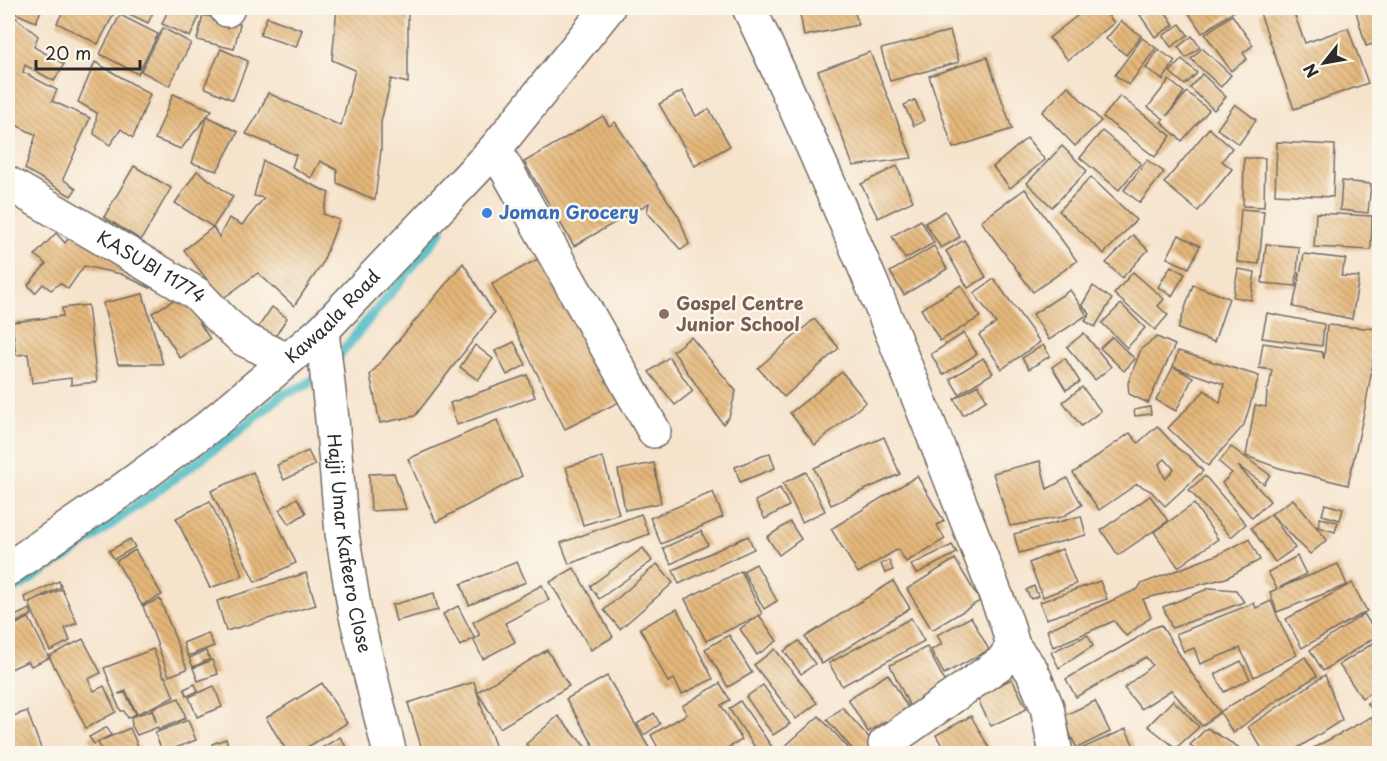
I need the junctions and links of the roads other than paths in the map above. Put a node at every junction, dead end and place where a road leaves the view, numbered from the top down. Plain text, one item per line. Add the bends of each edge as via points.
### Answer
1 (608, 8) edge
2 (749, 8) edge
3 (495, 149) junction
4 (8, 183) edge
5 (322, 331) junction
6 (287, 360) junction
7 (654, 431) dead end
8 (8, 569) edge
9 (1012, 646) junction
10 (885, 744) dead end
11 (390, 753) edge
12 (1056, 753) edge

1 - 3 street, Kawaala Road
2 - 9 street via 862,259 937,442
3 - 5 street, Kawaala Road
3 - 7 street
4 - 6 street, KASUBI 11774 via 197,294 243,339
5 - 6 street, Kawaala Road
5 - 11 street, Hajji Umar Kafeero Close via 342,533 355,612
6 - 8 street, Kawaala Road via 207,428
9 - 10 street via 1002,662
9 - 12 street via 1036,680 1047,707

